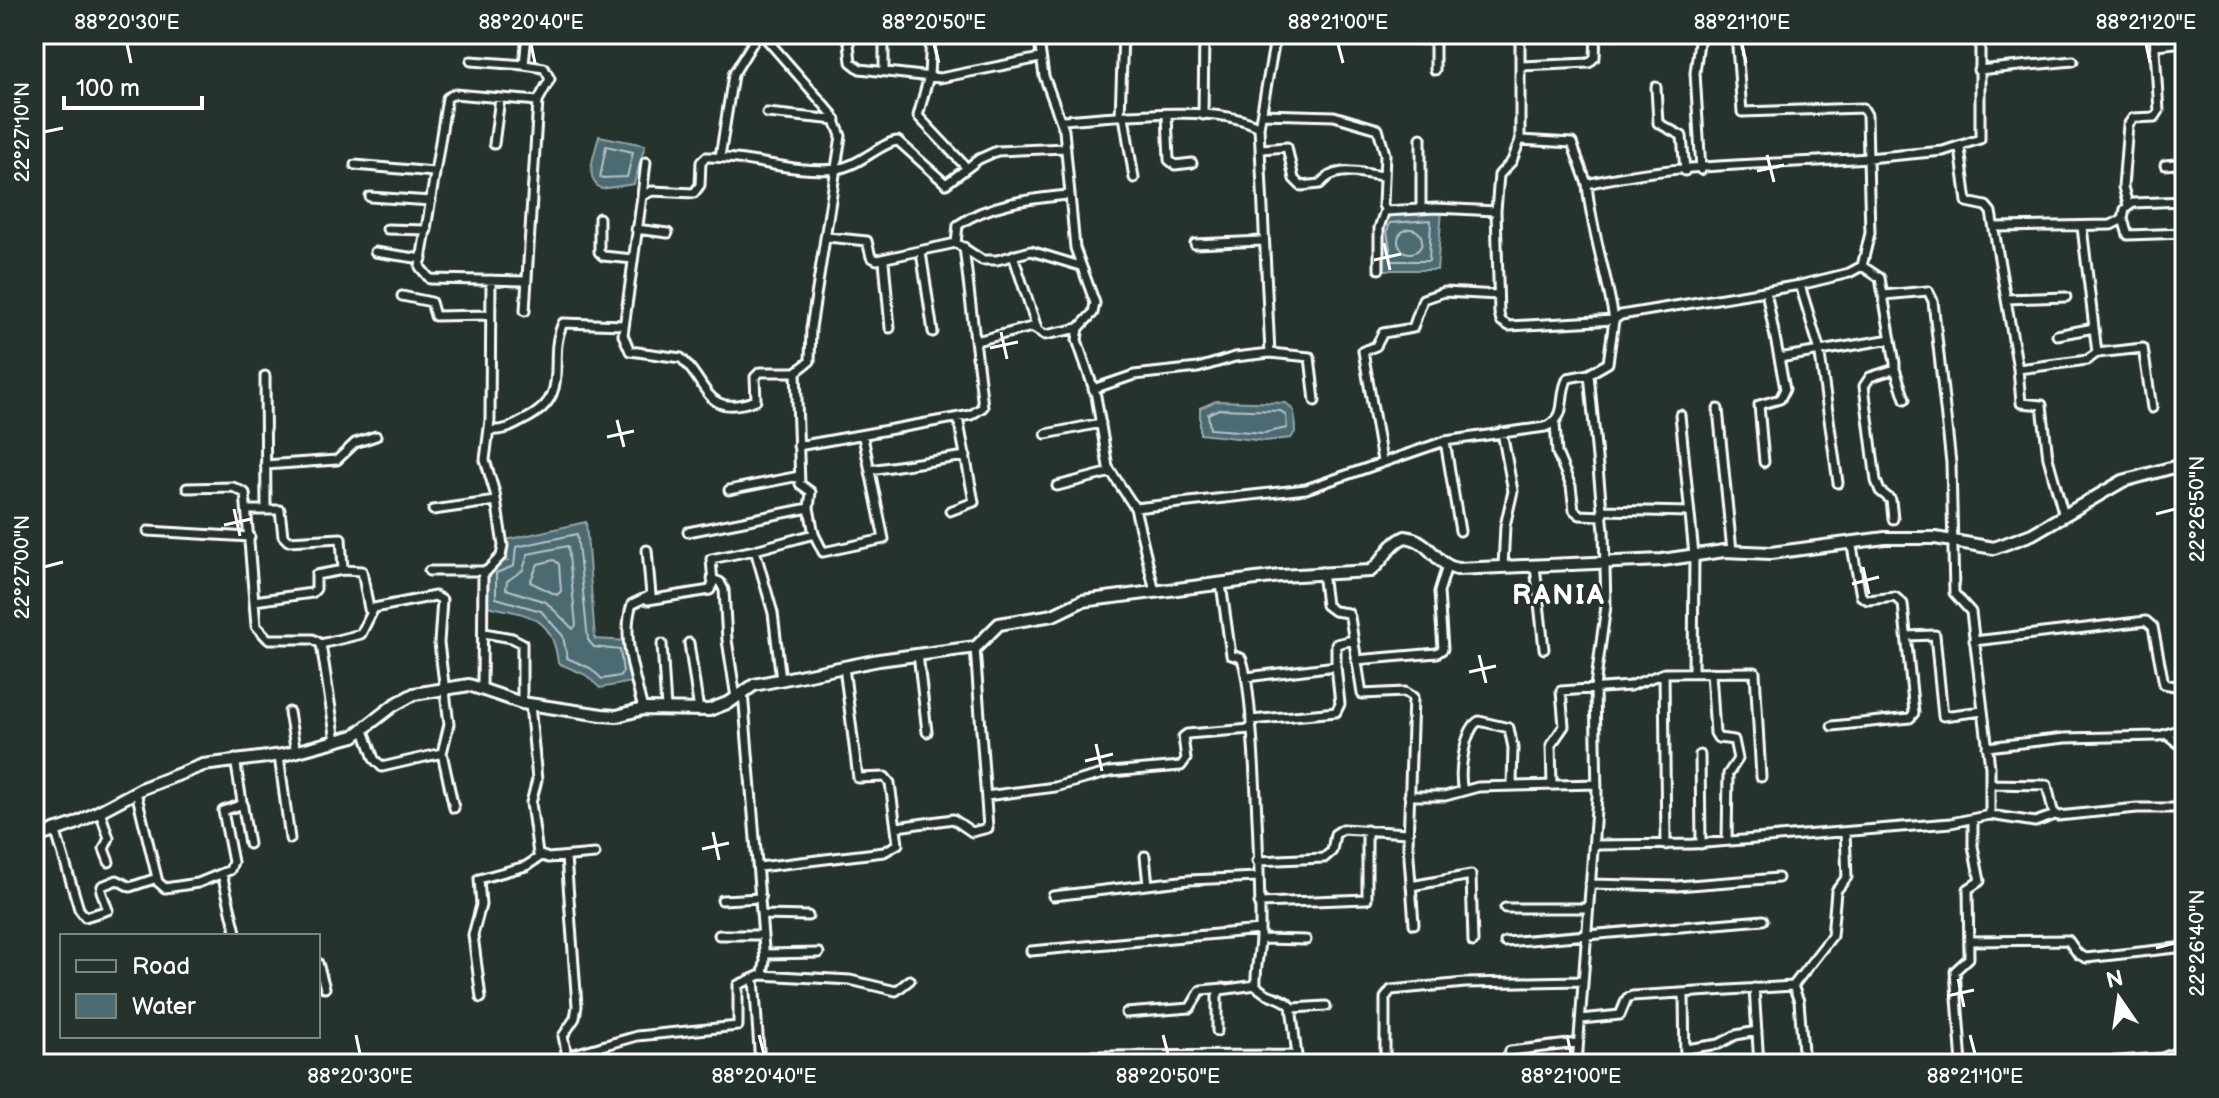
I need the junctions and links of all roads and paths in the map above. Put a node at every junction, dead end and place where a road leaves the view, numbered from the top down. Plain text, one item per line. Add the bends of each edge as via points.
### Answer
1 (527, 34) edge
2 (760, 34) edge
3 (848, 34) edge
4 (884, 34) edge
5 (931, 34) edge
6 (1038, 34) edge
7 (1123, 34) edge
8 (1204, 34) edge
9 (1276, 34) edge
10 (1336, 34) edge
11 (1520, 34) edge
12 (1616, 34) edge
13 (1700, 34) edge
14 (1736, 34) edge
15 (1980, 34) edge
16 (2154, 34) edge
17 (1596, 35) edge
18 (1435, 37) edge
19 (2185, 42) edge
20 (2156, 45) junction
21 (1040, 58) junction
22 (471, 61) dead end
23 (2073, 61) dead end
24 (524, 65) junction
25 (1521, 66) junction
26 (884, 70) junction
27 (1435, 70) dead end
28 (1978, 70) junction
29 (929, 76) junction
30 (1656, 87) dead end
31 (500, 98) junction
32 (538, 101) junction
33 (767, 113) dead end
34 (1262, 114) junction
35 (1167, 115) junction
36 (1203, 115) junction
37 (1122, 116) junction
38 (836, 120) junction
39 (1062, 120) junction
40 (1259, 127) junction
41 (1421, 138) dead end
42 (1520, 140) junction
43 (494, 144) dead end
44 (1066, 148) junction
45 (1960, 148) junction
46 (1261, 149) junction
47 (720, 157) junction
48 (1868, 158) junction
49 (646, 162) dead end
50 (1192, 163) dead end
51 (2185, 163) edge
52 (355, 165) dead end
53 (2165, 165) dead end
54 (967, 168) junction
55 (835, 169) junction
56 (1701, 170) junction
57 (1685, 171) junction
58 (434, 172) junction
59 (1384, 176) junction
60 (1134, 178) dead end
61 (1587, 184) junction
62 (1068, 195) junction
63 (642, 196) junction
64 (370, 197) dead end
65 (431, 201) junction
66 (2185, 201) edge
67 (2128, 205) junction
68 (1421, 209) junction
69 (1385, 210) junction
70 (1496, 211) junction
71 (599, 218) dead end
72 (2123, 219) junction
73 (1994, 227) junction
74 (2082, 227) junction
75 (387, 229) dead end
76 (636, 229) junction
77 (427, 230) junction
78 (668, 233) dead end
79 (2185, 233) edge
80 (827, 237) junction
81 (1262, 241) junction
82 (1195, 244) dead end
83 (960, 245) junction
84 (375, 252) dead end
85 (921, 252) junction
86 (1013, 255) junction
87 (422, 259) junction
88 (633, 259) junction
89 (884, 261) junction
90 (1080, 266) junction
91 (1862, 266) junction
92 (1379, 269) dead end
93 (491, 280) junction
94 (526, 281) junction
95 (1800, 285) junction
96 (1766, 291) junction
97 (1498, 295) junction
98 (1884, 295) junction
99 (402, 296) dead end
100 (2066, 297) dead end
101 (2006, 299) junction
102 (525, 311) dead end
103 (490, 315) junction
104 (1614, 320) junction
105 (624, 325) junction
106 (890, 328) dead end
107 (1037, 328) junction
108 (1079, 328) junction
109 (2094, 328) junction
110 (933, 332) dead end
111 (2057, 335) dead end
112 (1891, 339) junction
113 (976, 341) junction
114 (1819, 348) junction
115 (1270, 353) junction
116 (2097, 353) junction
117 (1779, 358) junction
118 (1895, 369) junction
119 (2018, 369) junction
120 (796, 372) junction
121 (1589, 374) junction
122 (265, 376) dead end
123 (1097, 388) junction
124 (1905, 399) dead end
125 (1315, 401) dead end
126 (2152, 408) dead end
127 (1718, 409) dead end
128 (1680, 415) dead end
129 (958, 418) junction
130 (1101, 423) junction
131 (1555, 423) junction
132 (490, 430) junction
133 (1502, 432) junction
134 (1046, 434) dead end
135 (376, 436) dead end
136 (863, 437) junction
137 (1445, 441) junction
138 (798, 446) junction
139 (966, 456) junction
140 (1382, 461) junction
141 (1764, 462) dead end
142 (2185, 464) edge
143 (265, 465) junction
144 (870, 470) junction
145 (1111, 472) junction
146 (799, 476) junction
147 (1838, 483) dead end
148 (1057, 486) dead end
149 (187, 488) dead end
150 (729, 490) dead end
151 (496, 501) junction
152 (809, 508) junction
153 (1135, 508) junction
154 (266, 509) junction
155 (247, 510) junction
156 (433, 510) dead end
157 (950, 511) dead end
158 (1689, 512) junction
159 (1603, 513) junction
160 (2064, 516) junction
161 (2182, 517) dead end
162 (1893, 519) dead end
163 (148, 531) dead end
164 (1460, 531) dead end
165 (688, 532) dead end
166 (814, 534) junction
167 (2185, 535) edge
168 (250, 537) junction
169 (1951, 540) junction
170 (1851, 541) junction
171 (1731, 543) junction
172 (647, 550) dead end
173 (755, 550) junction
174 (1694, 550) junction
175 (1606, 563) junction
176 (1447, 566) junction
177 (1535, 566) junction
178 (1503, 567) junction
179 (343, 570) junction
180 (429, 571) dead end
181 (484, 571) junction
182 (1322, 572) junction
183 (712, 579) junction
184 (1152, 583) junction
185 (1227, 583) junction
186 (646, 600) junction
187 (254, 601) junction
188 (373, 610) junction
189 (484, 633) junction
190 (1906, 636) junction
191 (1353, 640) junction
192 (1974, 641) junction
193 (689, 643) dead end
194 (321, 644) junction
195 (662, 644) dead end
196 (975, 647) junction
197 (1544, 649) dead end
198 (918, 654) junction
199 (1356, 660) junction
200 (1336, 666) junction
201 (844, 667) junction
202 (1693, 672) junction
203 (1711, 672) junction
204 (1664, 673) junction
205 (1250, 676) junction
206 (781, 680) junction
207 (1595, 687) junction
208 (443, 688) junction
209 (482, 688) junction
210 (2185, 688) edge
211 (740, 695) junction
212 (526, 703) junction
213 (643, 709) junction
214 (666, 709) junction
215 (699, 711) junction
216 (1983, 711) junction
217 (289, 712) dead end
218 (1251, 720) junction
219 (1832, 726) dead end
220 (2185, 728) edge
221 (1251, 729) junction
222 (364, 730) junction
223 (927, 732) dead end
224 (2167, 735) junction
225 (336, 741) junction
226 (1987, 747) junction
227 (296, 753) junction
228 (442, 753) junction
229 (1700, 755) dead end
230 (279, 756) junction
231 (235, 759) junction
232 (2185, 772) edge
233 (1761, 777) dead end
234 (1597, 784) junction
235 (1991, 784) junction
236 (1552, 785) junction
237 (1512, 786) junction
238 (1463, 791) junction
239 (136, 792) junction
240 (986, 796) junction
241 (1409, 796) junction
242 (243, 804) junction
243 (454, 808) dead end
244 (2185, 808) edge
245 (100, 812) junction
246 (1990, 815) junction
247 (2055, 815) junction
248 (1973, 820) junction
249 (897, 827) junction
250 (55, 829) junction
251 (1367, 830) junction
252 (1845, 832) junction
253 (1408, 833) junction
254 (34, 838) edge
255 (290, 839) dead end
256 (1727, 841) junction
257 (249, 844) dead end
258 (1701, 844) junction
259 (1594, 845) junction
260 (1666, 845) junction
261 (595, 854) dead end
262 (1145, 856) dead end
263 (540, 857) junction
264 (566, 857) junction
265 (1261, 860) junction
266 (109, 862) dead end
267 (759, 867) junction
268 (222, 874) junction
269 (1258, 877) junction
270 (157, 878) junction
271 (1778, 878) dead end
272 (1590, 884) junction
273 (1148, 885) junction
274 (1411, 886) junction
275 (1053, 896) dead end
276 (761, 898) junction
277 (722, 900) dead end
278 (1259, 903) junction
279 (1505, 908) dead end
280 (1588, 908) junction
281 (762, 915) junction
282 (808, 916) dead end
283 (1763, 920) dead end
284 (1414, 924) dead end
285 (237, 934) edge
286 (1260, 934) junction
287 (719, 935) dead end
288 (763, 935) junction
289 (1586, 936) junction
290 (1306, 940) dead end
291 (1969, 941) junction
292 (1473, 942) dead end
293 (1505, 942) dead end
294 (2185, 947) edge
295 (1031, 951) dead end
296 (819, 953) dead end
297 (765, 954) junction
298 (320, 970) edge
299 (758, 977) junction
300 (910, 980) dead end
301 (1583, 981) junction
302 (1256, 985) junction
303 (1793, 986) junction
304 (325, 988) dead end
305 (1224, 988) junction
306 (1754, 988) junction
307 (1684, 995) junction
308 (481, 998) dead end
309 (1326, 1006) dead end
310 (1297, 1008) junction
311 (1126, 1013) dead end
312 (1581, 1019) junction
313 (1217, 1031) dead end
314 (1757, 1031) junction
315 (1577, 1043) junction
316 (1686, 1049) junction
317 (2185, 1049) edge
318 (1297, 1055) junction
319 (1089, 1056) dead end
320 (760, 1064) edge
321 (1298, 1064) edge
322 (1385, 1064) edge
323 (1504, 1064) edge
324 (1577, 1064) edge
325 (1685, 1064) edge
326 (1759, 1064) edge
327 (1804, 1064) edge
328 (1962, 1064) edge
329 (2074, 1064) edge

1 - 24 street
2 - 38 street
2 - 47 street via 733,75
3 - 26 street via 852,66
4 - 26 street
5 - 29 street
6 - 21 street
7 - 37 street
8 - 36 street
9 - 34 street
10 - 18 street
11 - 25 street
12 - 17 street
13 - 56 street via 1695,73
14 - 48 street via 1742,112 1863,108
15 - 28 street
16 - 20 street
17 - 25 street via 1595,57 1589,63
18 - 27 street
19 - 20 street
20 - 67 street via 2159,111 2155,117 2133,118 2128,125 2123,187
21 - 29 street via 948,77
21 - 39 street
22 - 24 street
23 - 28 street
24 - 32 street via 549,72 549,86
25 - 42 street
26 - 29 street
28 - 45 street via 1982,131 1980,139
29 - 54 street via 918,116
30 - 57 street via 1658,123 1682,136
31 - 32 street
31 - 43 street
31 - 58 street via 447,98
32 - 94 street
33 - 38 street
34 - 40 street
34 - 59 street via 1334,116 1378,129
35 - 36 street
35 - 37 street
35 - 50 street via 1169,160 1175,165
36 - 40 street via 1240,118
37 - 39 street
37 - 60 street
38 - 55 street via 842,142
39 - 44 street
40 - 46 street
41 - 68 street
42 - 61 street via 1572,143
42 - 70 street via 1499,175
44 - 54 street via 1006,149
44 - 62 street
45 - 48 street
45 - 73 street via 1967,202 1990,209
46 - 59 street via 1287,147 1294,179 1301,186 1320,184 1337,171
46 - 81 street
47 - 55 street via 790,169
47 - 63 street via 702,159 700,185 694,193 652,191
48 - 56 street
48 - 91 street via 1870,233
49 - 63 street
51 - 53 street
52 - 58 street
54 - 55 street via 943,184 893,141 864,161
55 - 80 street
56 - 57 street
57 - 61 street
58 - 65 street
59 - 69 street
61 - 104 street
62 - 83 street via 1019,201 972,217 958,225
62 - 90 street
63 - 76 street
64 - 65 street
65 - 77 street
66 - 67 street
67 - 72 street
68 - 69 street
68 - 70 street
69 - 92 street via 1379,228
70 - 97 street
71 - 88 street via 599,252
72 - 74 street
72 - 79 street via 2128,235
73 - 74 street
73 - 101 street
74 - 109 street
75 - 77 street
76 - 78 street
76 - 88 street
77 - 87 street
80 - 89 street via 864,240 873,259
80 - 120 street via 810,361
81 - 82 street
81 - 115 street
83 - 85 street
83 - 86 street via 982,260
83 - 113 street
84 - 87 street
85 - 89 street
85 - 110 street
86 - 90 street via 1038,252
86 - 107 street
87 - 93 street via 420,272 430,279
88 - 105 street
89 - 106 street
90 - 108 street via 1095,308
91 - 95 street
91 - 98 street via 1880,278
93 - 94 street
93 - 103 street
94 - 102 street
95 - 96 street
95 - 114 street
96 - 104 street
96 - 117 street
97 - 104 street via 1501,321 1509,326
97 - 140 street via 1436,294 1419,303 1413,328 1383,333 1376,346 1363,351
98 - 112 street
98 - 169 street via 1922,290 1931,295 1950,455
99 - 103 street via 431,302 435,316
100 - 101 street
101 - 119 street
103 - 132 street
104 - 121 street via 1608,363
105 - 120 street via 623,341 630,351 681,358 707,397 720,404 756,400 755,377 760,372
105 - 132 street via 563,323 558,376 544,408 507,430
107 - 108 street via 1045,335
107 - 113 street
108 - 123 street via 1077,340
109 - 111 street
109 - 116 street
112 - 114 street
112 - 118 street
113 - 129 street via 984,402 979,412
114 - 117 street
114 - 147 street
115 - 123 street via 1134,375
115 - 125 street via 1310,357
116 - 119 street via 2087,360
116 - 126 street via 2143,348
117 - 141 street via 1784,395 1759,405 1758,411
118 - 124 street
118 - 162 street via 1870,377 1864,386 1877,486 1891,500
119 - 160 street via 2021,403 2042,405 2048,458
120 - 138 street
121 - 131 street via 1566,381 1564,405
121 - 159 street
122 - 143 street
123 - 130 street
127 - 171 street
128 - 158 street
129 - 136 street
129 - 139 street
130 - 134 street
130 - 145 street
131 - 133 street
131 - 159 street via 1557,453 1574,510 1580,515
132 - 151 street via 485,460
133 - 137 street
133 - 178 street via 1513,491
135 - 143 street via 355,443 337,460
136 - 138 street
136 - 144 street
137 - 140 street
137 - 164 street
138 - 146 street
139 - 144 street
139 - 157 street via 974,502
140 - 153 street via 1306,489
142 - 160 street via 2123,481
143 - 154 street
144 - 166 street via 884,539 823,552
145 - 148 street
145 - 153 street
146 - 150 street
146 - 152 street via 801,488 811,492
149 - 155 street via 240,488
151 - 156 street
151 - 181 street via 502,552
152 - 165 street
152 - 166 street
153 - 184 street
154 - 155 street
154 - 179 street via 280,510 288,541 341,538
155 - 168 street
158 - 159 street
158 - 174 street
159 - 175 street
160 - 169 street via 1994,548
161 - 167 street
163 - 168 street
166 - 173 street
168 - 187 street
169 - 170 street
169 - 192 street via 1954,593 1971,612
170 - 171 street via 1771,553
170 - 190 street via 1861,596 1899,598
171 - 174 street
172 - 186 street via 652,590
173 - 183 street via 711,559
173 - 206 street via 773,613
174 - 175 street
174 - 202 street
175 - 177 street
175 - 207 street via 1605,624
176 - 178 street
176 - 182 street via 1428,545 1405,537 1394,542 1370,571
176 - 199 street via 1439,592 1443,649
177 - 178 street
177 - 197 street
179 - 187 street via 316,575 312,593
179 - 188 street via 362,571
180 - 181 street
181 - 189 street
182 - 185 street
182 - 191 street via 1326,605 1348,613
183 - 186 street via 710,590
183 - 211 street via 724,590 727,640
184 - 185 street
184 - 196 street via 1053,615 1005,622
185 - 205 street via 1229,652 1243,661
186 - 213 street via 632,604 629,618
187 - 194 street via 256,626 263,636
188 - 194 street via 361,634
188 - 208 street via 439,597
189 - 209 street
189 - 212 street via 522,643
190 - 216 street via 1935,635 1943,716
190 - 219 street via 1914,716
191 - 199 street
191 - 200 street via 1336,644
192 - 210 street via 2146,621 2153,627 2164,684
192 - 216 street
193 - 215 street
194 - 225 street
195 - 214 street
196 - 198 street
196 - 240 street
198 - 201 street
198 - 223 street
199 - 241 street via 1362,694 1405,692 1413,697
200 - 205 street
200 - 218 street via 1336,712
201 - 206 street
201 - 249 street via 858,778 887,779
202 - 203 street
202 - 204 street
203 - 233 street via 1755,672
203 - 256 street via 1715,733 1734,740 1738,759 1728,774
204 - 207 street via 1630,686
204 - 260 street
205 - 218 street
206 - 211 street
207 - 234 street
207 - 236 street via 1561,691 1564,726 1552,740
208 - 209 street
208 - 222 street via 406,697
208 - 228 street via 449,724
209 - 212 street
211 - 215 street
211 - 267 street
212 - 213 street via 617,716
212 - 263 street via 537,780 531,803
213 - 214 street
214 - 215 street
216 - 226 street
217 - 227 street
218 - 221 street
220 - 224 street
221 - 240 street via 1187,734 1181,766 1110,772 1055,787
221 - 265 street
222 - 225 street
222 - 228 street via 382,767
224 - 226 street
224 - 232 street via 2182,746
225 - 227 street
226 - 235 street
227 - 230 street
228 - 243 street
229 - 258 street
230 - 231 street
230 - 255 street
231 - 239 street via 203,765
231 - 242 street
234 - 236 street
234 - 259 street
235 - 246 street
235 - 247 street via 2047,785
236 - 237 street
237 - 238 street
237 - 238 street via 1509,728 1479,721 1462,755
238 - 241 street
239 - 245 street
239 - 270 street
240 - 249 street via 985,829 972,832 953,819
241 - 253 street
242 - 257 street
242 - 268 street via 223,811 233,862
244 - 247 street
245 - 250 street
245 - 266 street
246 - 247 street via 2035,822
246 - 248 street
248 - 252 street
248 - 291 street via 1980,877 1968,889
249 - 267 street via 898,844 884,852
250 - 254 street
250 - 270 street via 85,917 108,910 101,891 107,883 119,881 130,887
251 - 253 street
251 - 265 street via 1339,831 1324,858
251 - 278 street via 1367,899
252 - 256 street
252 - 303 street via 1847,877 1836,891 1835,929
253 - 274 street
256 - 258 street
258 - 260 street
259 - 260 street
259 - 272 street
261 - 264 street
262 - 273 street
263 - 264 street
263 - 308 street via 479,879 481,905 473,935
264 - 299 street via 577,1006 563,1036 567,1056 637,1036 733,1029 739,1022 738,985
265 - 269 street
267 - 276 street
268 - 270 street via 171,889
268 - 285 street
269 - 273 street
269 - 278 street
271 - 272 street via 1677,886
272 - 280 street
273 - 275 street
274 - 284 street
274 - 292 street via 1471,875
276 - 277 street
276 - 281 street
278 - 286 street
279 - 280 street
280 - 289 street
281 - 282 street
281 - 288 street
283 - 289 street
286 - 290 street
286 - 295 street
286 - 302 street
287 - 288 street
288 - 297 street
289 - 293 street
289 - 301 street
291 - 294 street via 2068,940 2086,958
291 - 328 street via 1967,962 1955,971
296 - 297 street
297 - 299 street
298 - 304 street
299 - 300 street via 850,980 896,991
299 - 320 street
301 - 312 street
301 - 322 street via 1391,990 1385,998
302 - 305 street
302 - 310 street
303 - 306 street
303 - 327 street
305 - 311 street via 1201,990 1194,1004 1184,1009
305 - 313 street via 1217,996
306 - 307 street
306 - 314 street
307 - 312 street via 1632,996 1620,1015
307 - 316 street
309 - 310 street
310 - 318 street
312 - 315 street
314 - 316 street
314 - 326 street
315 - 323 street via 1510,1051
315 - 324 street
316 - 325 street
317 - 329 street via 2162,1058
318 - 319 street
318 - 321 street

